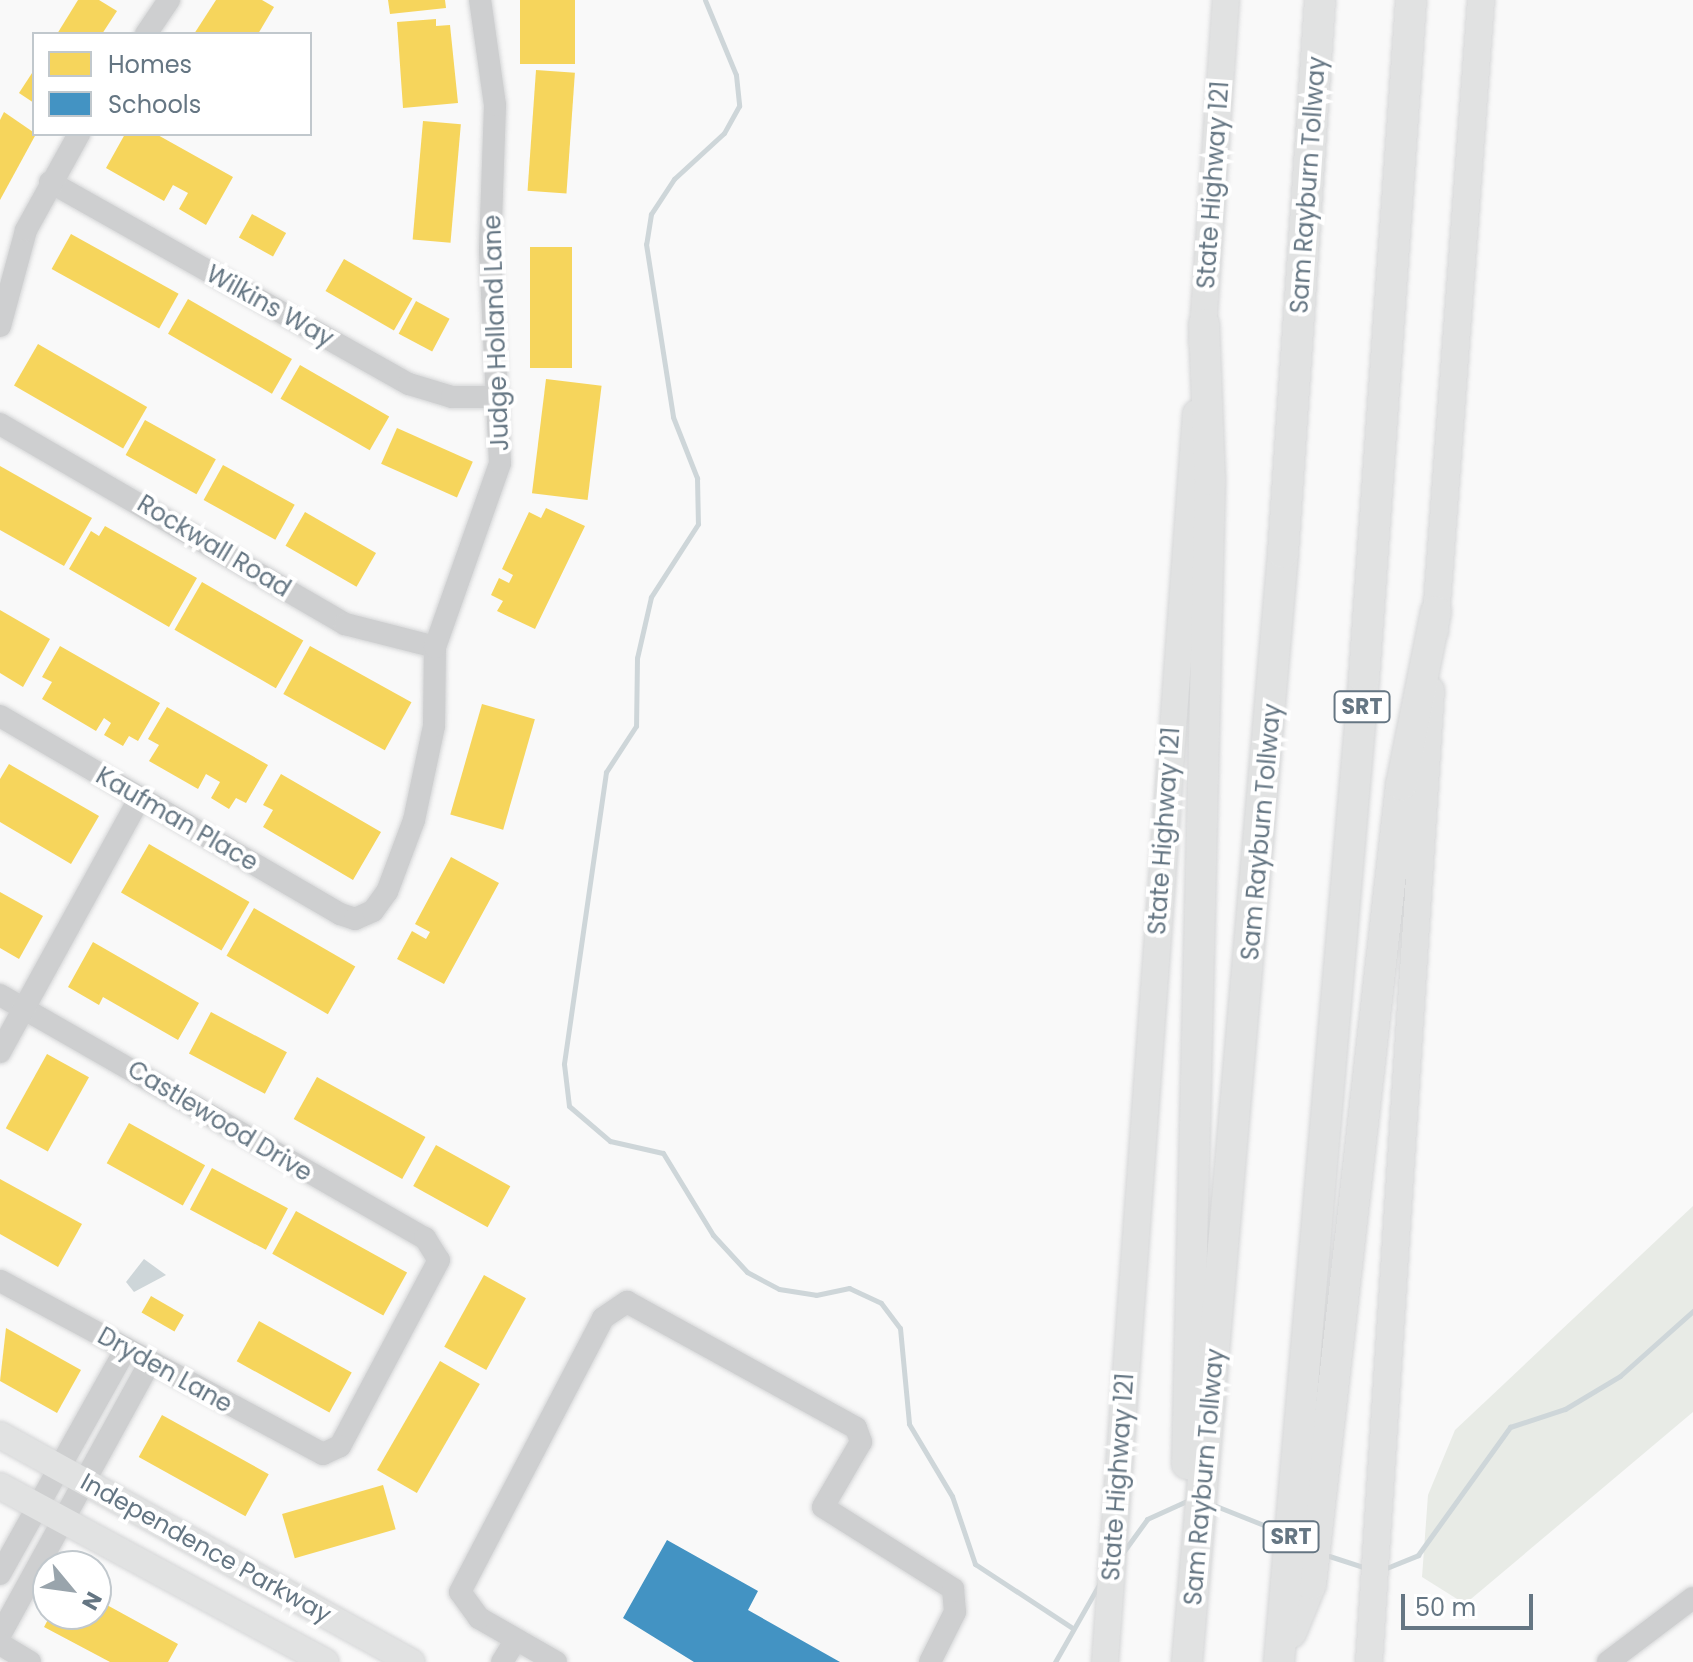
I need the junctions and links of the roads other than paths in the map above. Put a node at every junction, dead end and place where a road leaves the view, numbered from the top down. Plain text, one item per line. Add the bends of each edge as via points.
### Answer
1 (169, 0) edge
2 (480, 0) edge
3 (1226, 0) edge
4 (1320, 0) edge
5 (1411, 0) edge
6 (1481, 0) edge
7 (147, 32) edge
8 (78, 136) edge
9 (50, 182) junction
10 (4, 286) edge
11 (1204, 324) junction
12 (0, 326) edge
13 (500, 397) junction
14 (0, 424) edge
15 (1436, 611) junction
16 (435, 647) junction
17 (0, 716) edge
18 (140, 797) junction
19 (355, 919) joint
20 (0, 995) edge
21 (24, 1008) junction
22 (0, 1052) edge
23 (0, 1281) edge
24 (126, 1349) junction
25 (150, 1362) junction
26 (1199, 1403) junction
27 (0, 1435) edge
28 (331, 1452) joint
29 (60, 1467) junction
30 (85, 1481) junction
31 (0, 1486) edge
32 (38, 1507) junction
33 (63, 1521) junction
34 (0, 1574) edge
35 (1693, 1598) edge
36 (354, 1629) junction
37 (0, 1635) edge
38 (516, 1640) junction
39 (0, 1644) edge
40 (1370, 1654) edge
41 (30, 1662) edge
42 (326, 1662) edge
43 (336, 1662) edge
44 (412, 1662) edge
45 (502, 1662) edge
46 (556, 1662) edge
47 (930, 1662) edge
48 (1105, 1662) edge
49 (1187, 1662) edge
50 (1279, 1662) edge
51 (1608, 1662) edge

1 - 7 street
2 - 13 street, Judge Holland Lane via 495,105 490,249
3 - 11 main road, State Highway 121
4 - 26 highway, Sam Rayburn Tollway via 1283,553
5 - 50 highway, SRT via 1364,678
6 - 15 main road
8 - 9 street
9 - 10 street
9 - 13 street, Wilkins Way via 409,384 452,397
10 - 12 street
11 - 26 highway via 1210,480
11 - 48 main road, State Highway 121
13 - 16 street, Judge Holland Lane via 493,499 450,591
14 - 16 street, Rockwall Road via 345,624
15 - 40 main road
15 - 50 highway via 1401,785 1311,1584
16 - 19 street, Judge Holland Lane via 434,726 414,820 387,892
17 - 18 street, Kaufman Place
18 - 19 street, Kaufman Place
18 - 21 street
20 - 21 street, Castlewood Drive
21 - 22 street
21 - 28 street, Castlewood Drive via 437,1251 438,1268
23 - 24 street, Dryden Lane
24 - 25 street, Dryden Lane
24 - 29 street
25 - 28 street, Dryden Lane via 315,1452
25 - 30 street
26 - 49 highway, Sam Rayburn Tollway via 1187,1492 1199,1541
27 - 29 main road, Independence Parkway
29 - 30 main road, Independence Parkway
29 - 32 street
30 - 33 street
30 - 36 main road, Independence Parkway
31 - 32 main road, Independence Parkway
32 - 33 main road, Independence Parkway
32 - 34 street
33 - 37 street
33 - 42 main road, Independence Parkway
35 - 51 street
36 - 43 main road
36 - 44 main road, Independence Parkway
38 - 45 street
38 - 46 street
38 - 47 street via 465,1607 464,1571 603,1318 627,1302 856,1428 861,1442 823,1507 953,1589 955,1612
39 - 41 street

